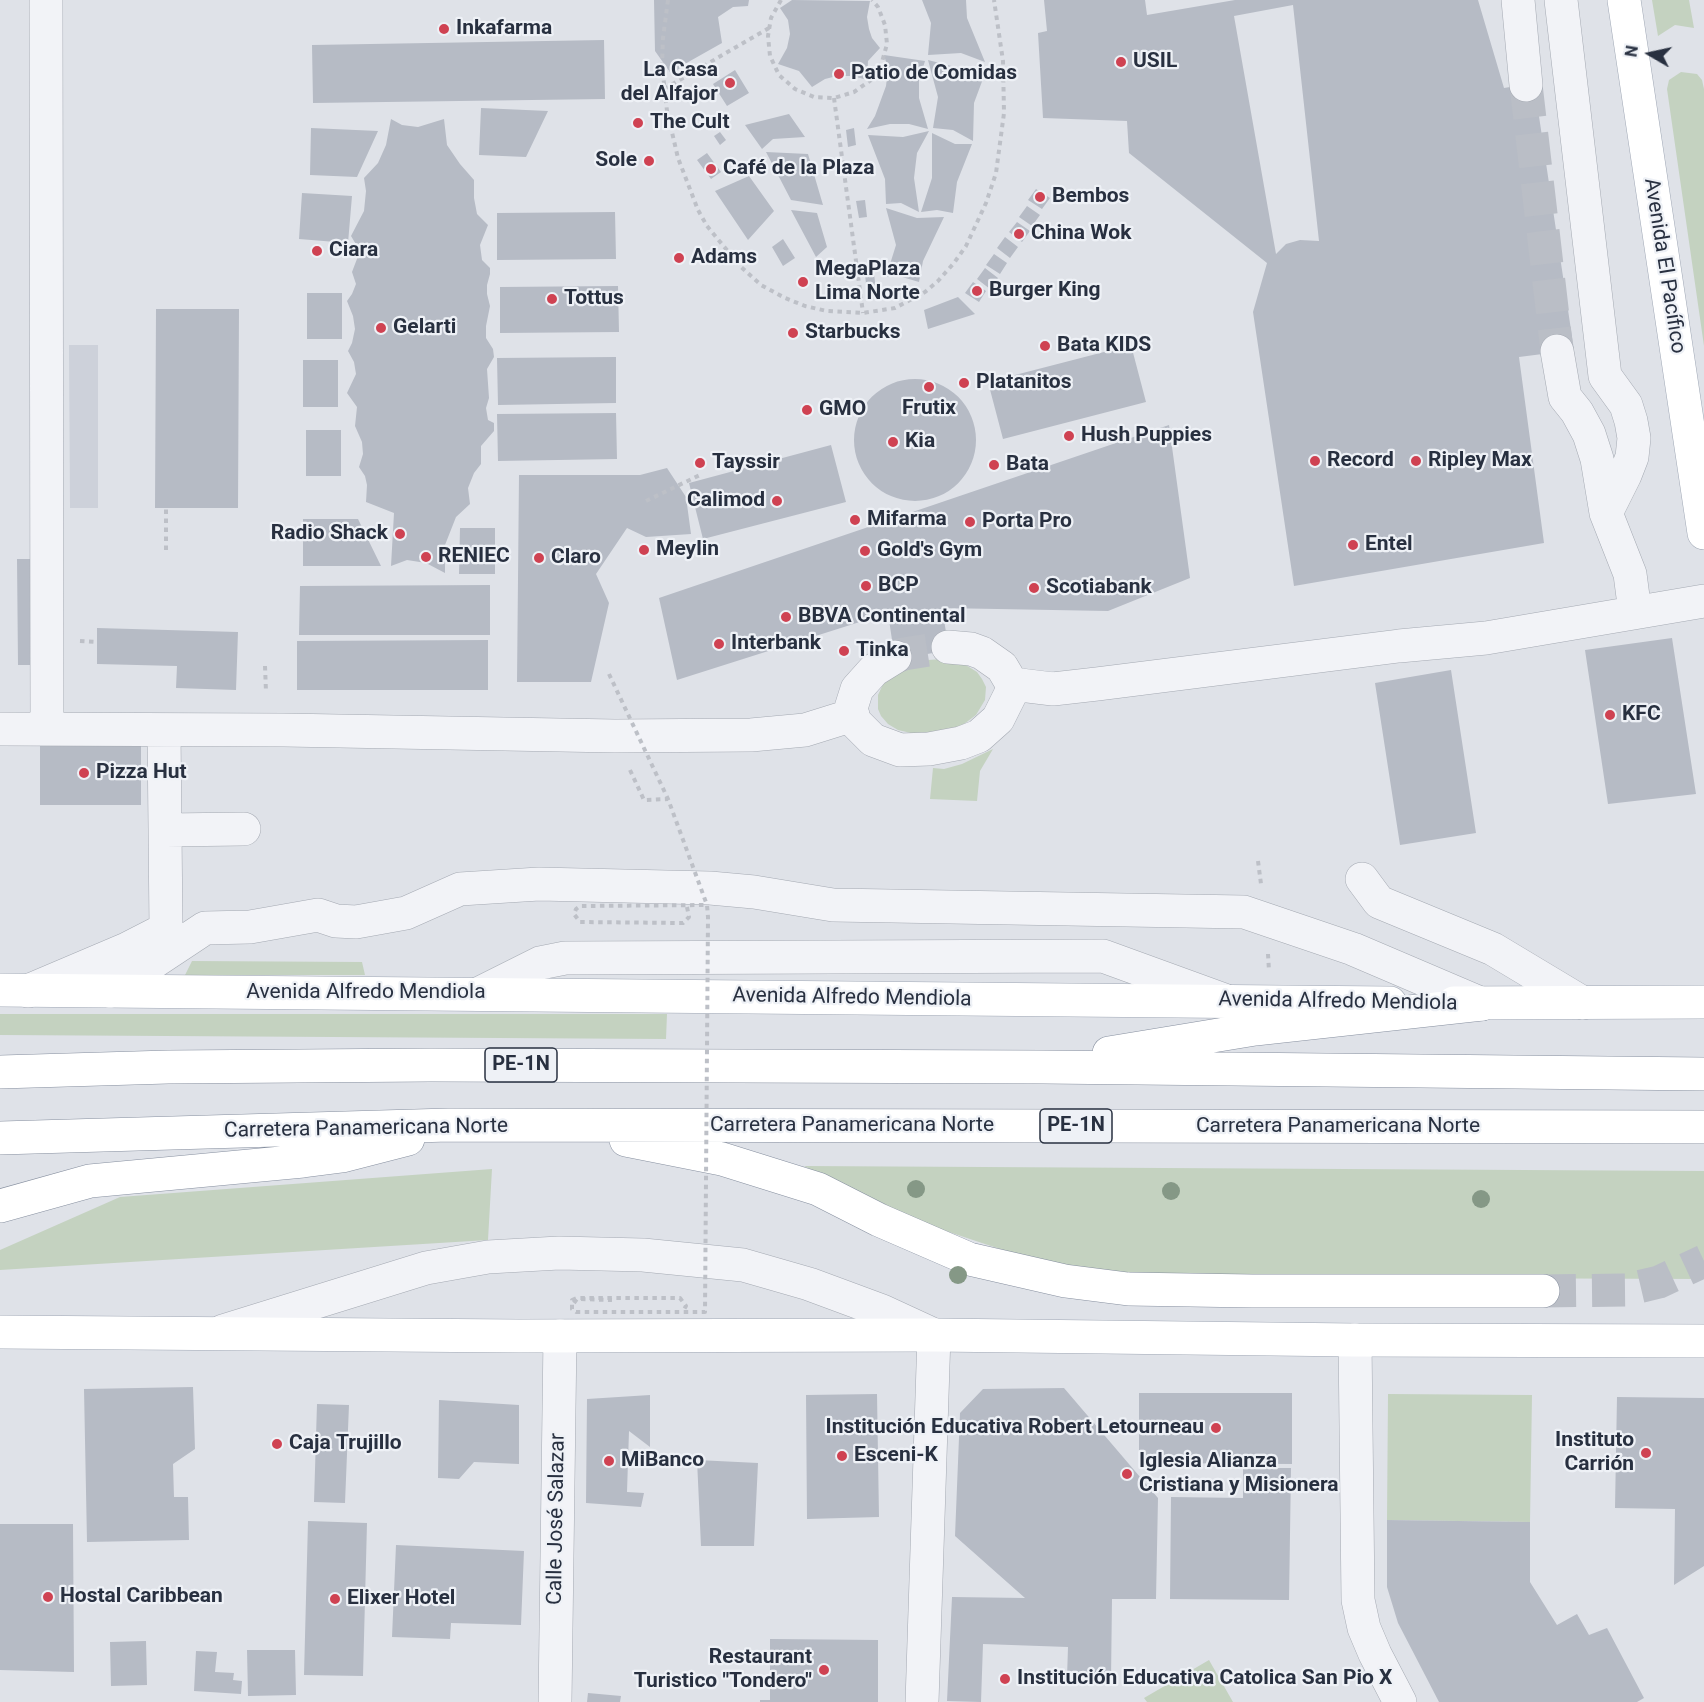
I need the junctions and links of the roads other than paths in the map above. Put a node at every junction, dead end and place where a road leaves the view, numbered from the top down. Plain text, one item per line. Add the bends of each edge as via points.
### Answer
1 (46, 0) edge
2 (1518, 0) edge
3 (1561, 0) edge
4 (1624, 0) edge
5 (1526, 85) tunnel mouth
6 (1557, 351) tunnel mouth
7 (1606, 513) junction
8 (1704, 532) edge
9 (1704, 601) edge
10 (1620, 615) junction
11 (948, 647) tunnel mouth
12 (895, 657) tunnel mouth
13 (1012, 684) junction
14 (853, 715) junction
15 (0, 729) edge
16 (47, 729) junction
17 (164, 730) junction
18 (244, 829) dead end
19 (166, 830) junction
20 (1362, 879) dead end
21 (14, 990) edge
22 (110, 991) junction
23 (478, 994) junction
24 (1229, 1001) junction
25 (1704, 1002) edge
26 (1583, 1003) junction
27 (1482, 1004) junction
28 (1043, 1066) junction
29 (0, 1072) edge
30 (1704, 1074) edge
31 (448, 1125) junction
32 (548, 1125) junction
33 (1704, 1127) edge
34 (0, 1138) edge
35 (0, 1206) edge
36 (1543, 1291) tunnel mouth
37 (0, 1332) edge
38 (211, 1335) junction
39 (934, 1335) junction
40 (560, 1336) junction
41 (1355, 1340) junction
42 (1704, 1341) edge
43 (555, 1702) edge
44 (922, 1702) edge
45 (1400, 1702) edge

1 - 16 street
2 - 5 street
3 - 7 street via 1605,376 1626,405 1634,438 1632,457
4 - 8 main road, Avenida El Pacífico
6 - 7 street via 1565,398 1581,420 1597,459
7 - 10 street via 1630,574
9 - 10 street
10 - 13 street via 1486,638 1081,686 1053,689
11 - 13 street via 982,652 1002,667
12 - 14 street via 874,670 857,689 852,701
13 - 14 street via 1009,700 998,719 987,731 961,743 920,750 890,748 873,741
14 - 17 street via 805,730 751,735
15 - 16 street
16 - 17 street
17 - 19 street
18 - 19 street
19 - 21 street via 166,929 127,949
20 - 26 street via 1378,902 1493,949
21 - 22 main road, Avenida Alfredo Mendiola
22 - 23 main road, Avenida Alfredo Mendiola
22 - 27 street via 205,928 250,927 304,908 336,921 356,922 406,913 460,889 538,884 710,888 834,905 1244,912 1353,949
23 - 24 main road, Avenida Alfredo Mendiola
23 - 24 street via 540,963 565,958 1103,956
24 - 27 main road, Avenida Alfredo Mendiola
25 - 26 main road, Avenida Alfredo Mendiola
26 - 27 main road, Avenida Alfredo Mendiola
27 - 28 main road via 1255,1029
28 - 29 main road, PE-1N via 431,1065
28 - 30 main road, PE-1N
31 - 32 main road, Carretera Panamericana Norte / PE-1N
31 - 34 main road, Carretera Panamericana Norte / PE-1N
31 - 35 main road via 342,1156 90,1181
32 - 33 main road, Carretera Panamericana Norte / PE-1N
32 - 36 main road via 722,1159 818,1189 969,1259 1065,1281 1140,1289
37 - 38 main road
38 - 39 street via 426,1268 488,1257 559,1253 643,1255 743,1264 882,1311
38 - 40 main road
39 - 40 main road
39 - 41 main road
39 - 44 street
40 - 43 street, Calle José Salazar
41 - 42 main road
41 - 45 street via 1358,1600 1364,1628

